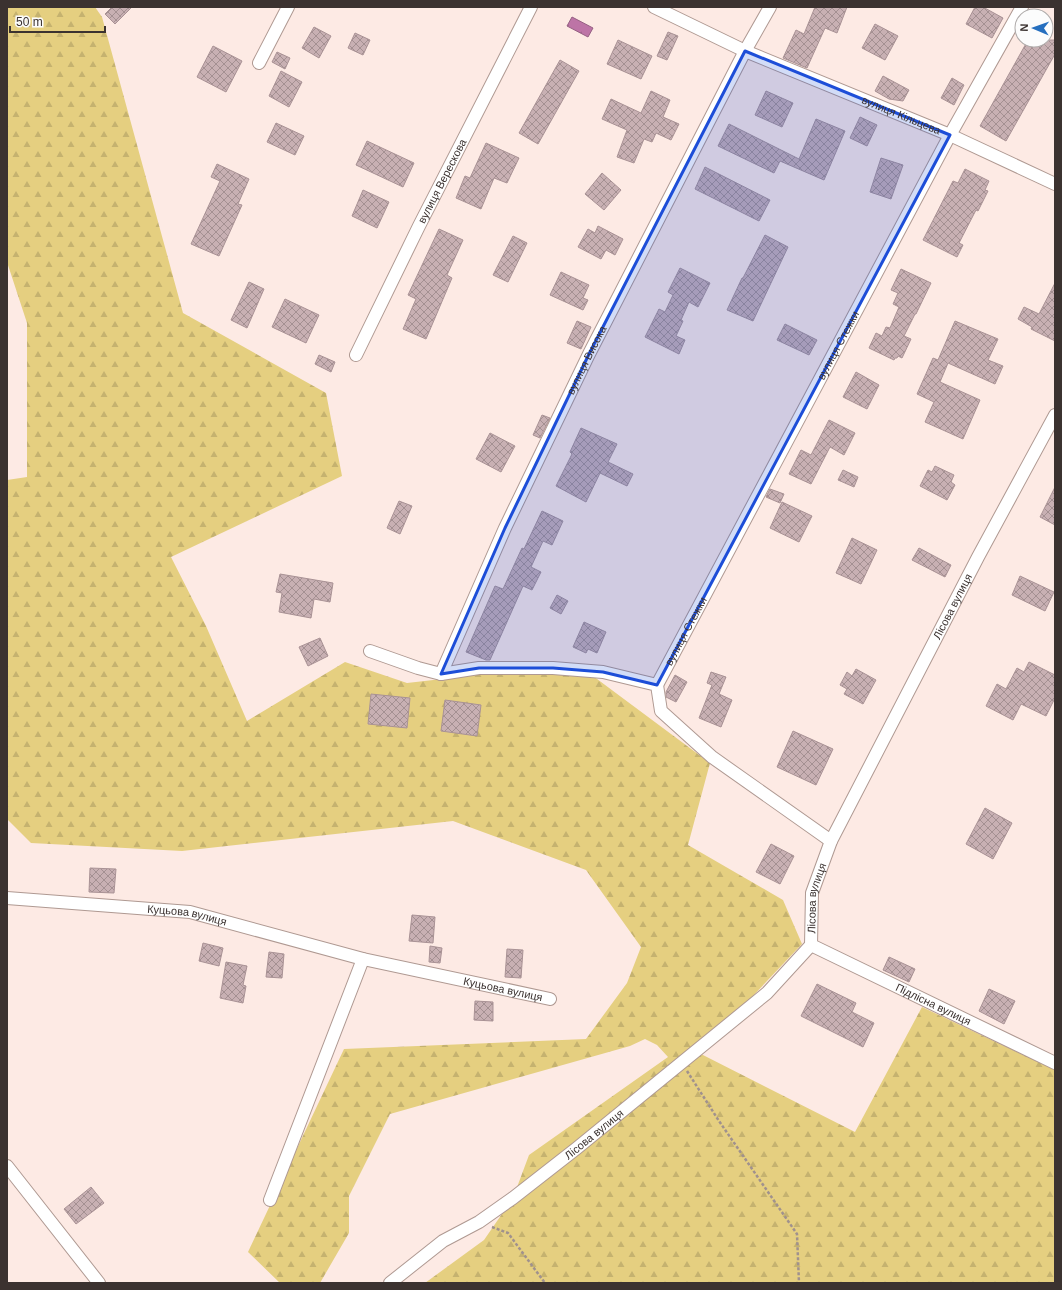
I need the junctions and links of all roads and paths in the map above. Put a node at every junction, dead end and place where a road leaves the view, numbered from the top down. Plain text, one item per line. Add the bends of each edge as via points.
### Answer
1 (288, 7) edge
2 (531, 7) edge
3 (654, 7) edge
4 (770, 7) edge
5 (1022, 7) edge
6 (745, 51) junction
7 (259, 63) dead end
8 (950, 135) junction
9 (1055, 184) edge
10 (356, 356) dead end
11 (1055, 415) edge
12 (370, 651) dead end
13 (441, 674) junction
14 (657, 684) junction
15 (831, 841) junction
16 (7, 898) edge
17 (811, 945) junction
18 (363, 959) junction
19 (550, 999) dead end
20 (682, 1062) junction
21 (1055, 1063) edge
22 (7, 1166) edge
23 (270, 1200) dead end
24 (479, 1222) junction
25 (99, 1283) edge
26 (390, 1283) edge
27 (546, 1283) edge
28 (799, 1283) edge

1 - 7 street
2 - 10 street, вулиця Верескова
3 - 6 street, вулиця Кільцева
4 - 6 street
5 - 8 street, вулиця Стежки
6 - 8 street, вулиця Кільцева
6 - 13 street, вулиця Висока via 589,354 505,528
8 - 9 street, вулиця Кільцева
8 - 14 street, вулиця Стежки
11 - 15 street, Лісова вулиця via 978,557
12 - 13 street
13 - 14 street via 479,668 553,668 603,672
14 - 15 street via 661,711 712,757
15 - 17 street, Лісова вулиця via 812,892
16 - 18 street, Куцьова вулиця via 190,912
17 - 20 street, Лісова вулиця via 767,993
17 - 21 street, Підлісна вулиця
18 - 19 street, Куцьова вулиця
18 - 23 street
20 - 24 street, Лісова вулиця via 513,1198
20 - 28 path via 719,1121 797,1234
22 - 25 street
24 - 26 street, Лісова вулиця via 443,1241
24 - 27 path via 508,1233

